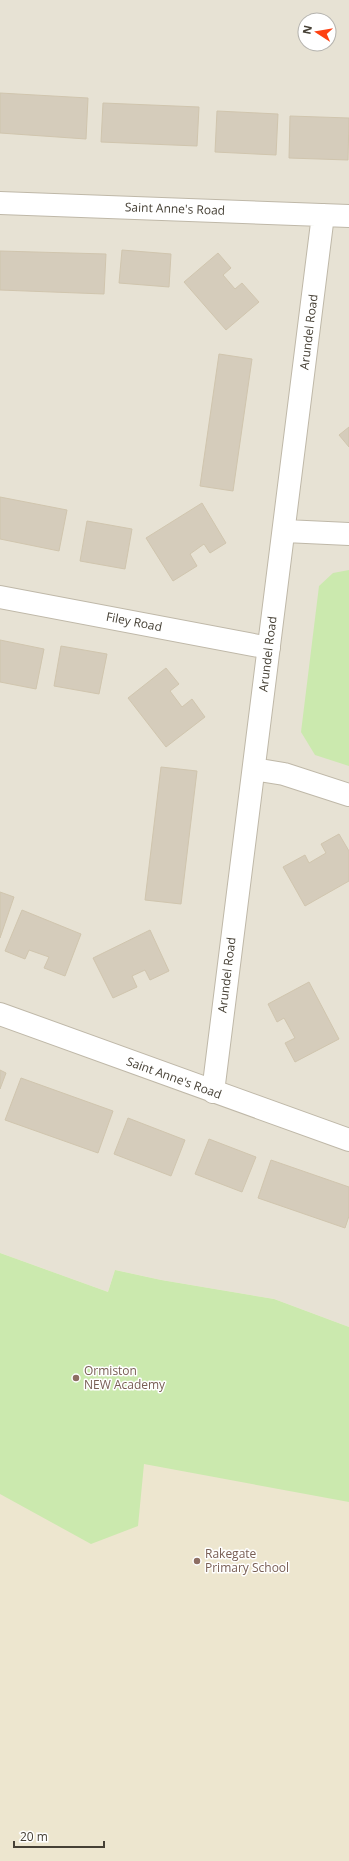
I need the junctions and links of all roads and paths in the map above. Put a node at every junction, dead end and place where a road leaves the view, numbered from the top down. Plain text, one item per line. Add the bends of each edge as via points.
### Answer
1 (0, 203) edge
2 (323, 215) junction
3 (349, 216) edge
4 (285, 531) junction
5 (349, 534) edge
6 (0, 597) edge
7 (269, 648) junction
8 (254, 769) junction
9 (349, 795) edge
10 (0, 1014) edge
11 (213, 1092) junction
12 (349, 1140) edge

1 - 2 street, Saint Anne's Road
2 - 3 street, Saint Anne's Road
2 - 4 street, Arundel Road
4 - 5 street
4 - 7 street, Arundel Road
6 - 7 street, Filey Road
7 - 8 street, Arundel Road
8 - 9 street via 284,774
8 - 11 street, Arundel Road
10 - 11 street, Saint Anne's Road
11 - 12 street, Saint Anne's Road

